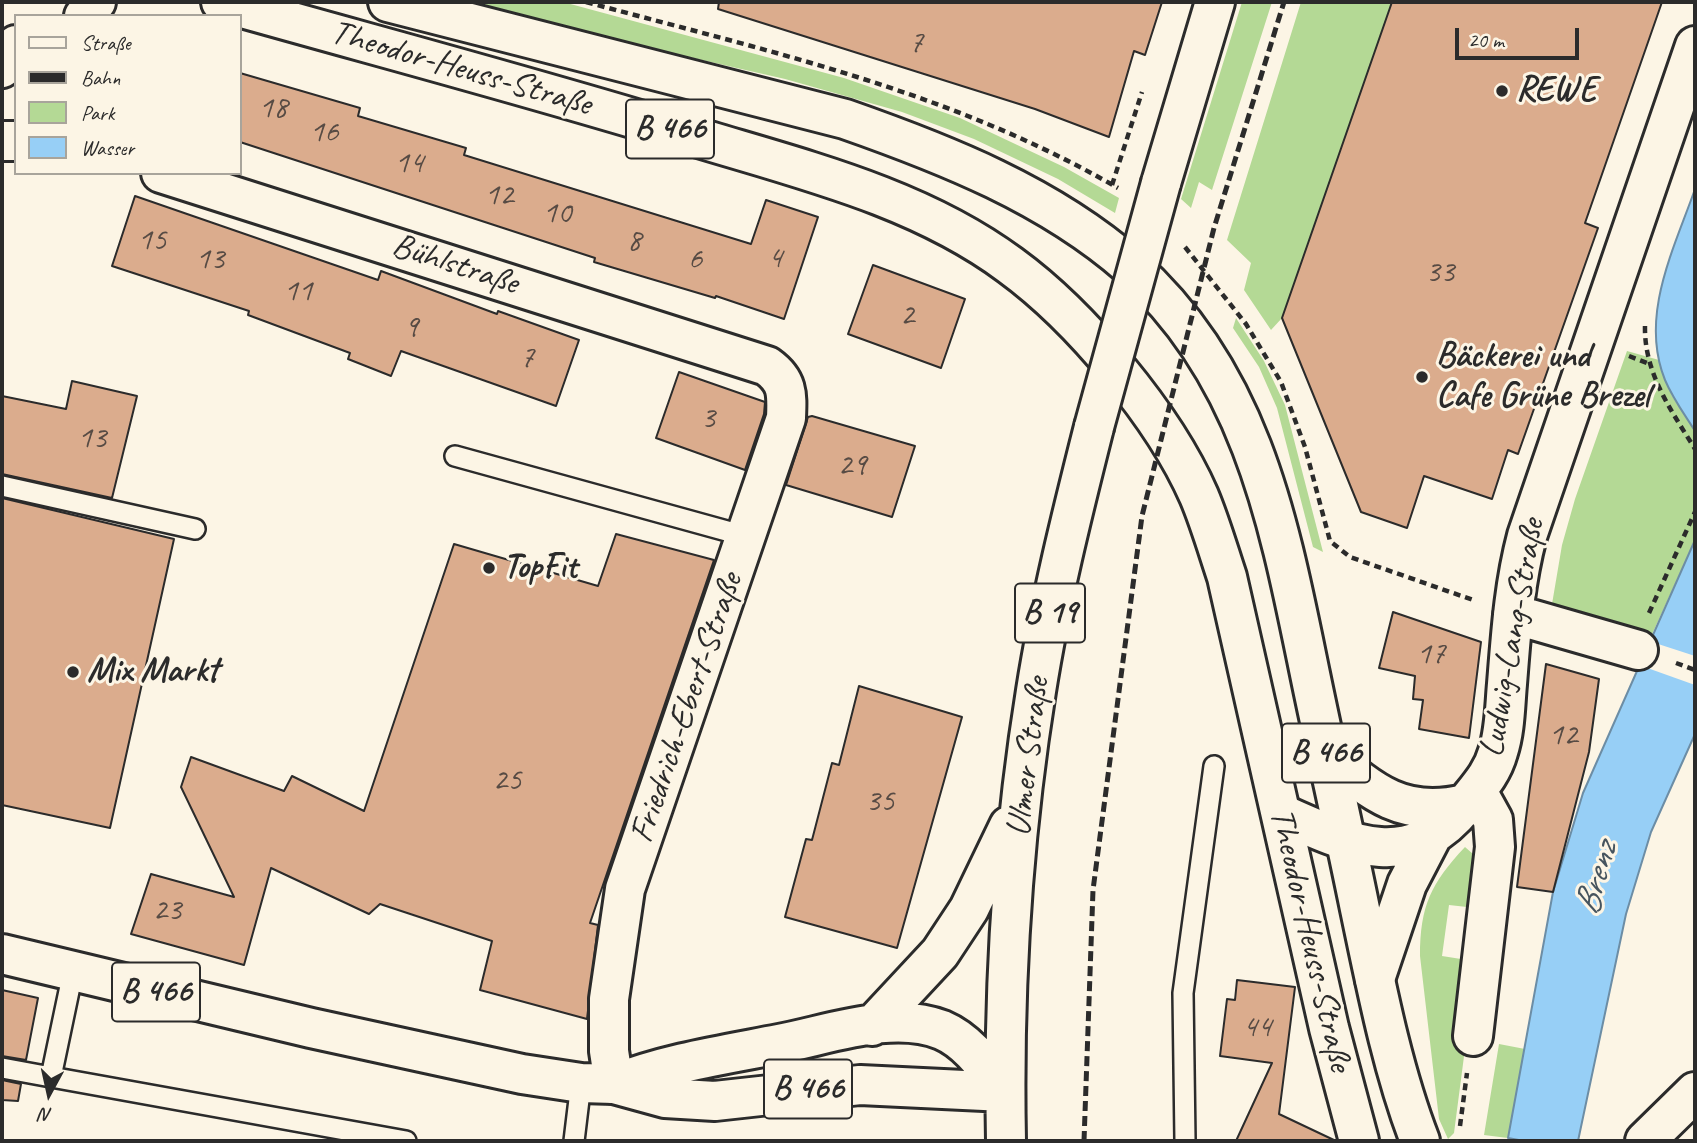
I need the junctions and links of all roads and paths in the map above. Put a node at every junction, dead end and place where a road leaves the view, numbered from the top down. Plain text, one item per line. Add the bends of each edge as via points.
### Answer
1 (220, 2) edge
2 (388, 2) edge
3 (1214, 2) edge
4 (1695, 46) edge
5 (14, 48) edge
6 (2, 68) edge
7 (167, 175) edge
8 (1645, 323) dead end
9 (747, 360) joint
10 (1695, 449) edge
11 (455, 456) dead end
12 (2, 486) edge
13 (1695, 512) edge
14 (195, 530) dead end
15 (745, 536) junction
16 (1513, 614) junction
17 (1636, 649) joint
18 (1326, 753) junction
19 (1214, 766) dead end
20 (1471, 798) junction
21 (1021, 802) junction
22 (1282, 814) junction
23 (1433, 836) junction
24 (1346, 841) junction
25 (2, 954) edge
26 (73, 972) junction
27 (1375, 979) junction
28 (872, 1026) junction
29 (1473, 1036) joint
30 (2, 1068) edge
31 (51, 1077) junction
32 (598, 1084) junction
33 (1695, 1092) edge
34 (1005, 1093) junction
35 (1459, 1130) dead end
36 (406, 1141) edge
37 (573, 1141) edge
38 (1006, 1141) edge
39 (1185, 1141) edge
40 (1359, 1141) edge
41 (1420, 1141) edge
42 (1645, 1141) edge

1 - 22 main road, Theodor-Heuss-Straße / B 466 via 794,167 907,208 1011,265 1083,332 1122,376 1198,495 1227,577
2 - 18 main road, Theodor-Heuss-Straße / B 466 via 845,119 911,142 1027,196 1130,266 1196,343 1249,435 1276,518
3 - 21 main road, Ulmer Straße / B 19, bridge via 1094,427 1049,618
4 - 16 main road, Ludwig-Lang-Straße via 1527,536
5 - 6 main road
7 - 9 main road, Bühlstraße
8 - 10 path via 1654,379
9 - 15 main road, Friedrich-Ebert-Straße via 768,366 781,376 787,397 786,418
11 - 15 lane
12 - 14 lane
13 - 17 path
15 - 32 main road, Friedrich-Ebert-Straße via 625,889 609,999 609,1051
16 - 17 main road
16 - 20 main road, Ludwig-Lang-Straße via 1502,740 1492,767
18 - 20 main road, Ludwig-Lang-Straße via 1371,790 1397,803 1427,810
18 - 24 main road, Theodor-Heuss-Straße / B 466
19 - 39 lane via 1183,993
20 - 23 main road, Ludwig-Lang-Straße
20 - 29 main road, Ludwig-Lang-Straße via 1493,820 1495,847
21 - 28 main road, B 466 via 969,909 940,953
21 - 34 main road, Ulmer Straße / B 19 via 1008,967
22 - 24 main road, Ludwig-Lang-Straße
22 - 40 main road, Theodor-Heuss-Straße / B 466
23 - 24 main road, Ludwig-Lang-Straße via 1386,848
23 - 27 main road, Ludwig-Lang-Straße via 1407,884
24 - 27 main road, Theodor-Heuss-Straße / B 466
25 - 26 main road, B 466
26 - 31 lane
26 - 32 main road, B 466 via 522,1074
27 - 41 main road, Theodor-Heuss-Straße / B 466
28 - 32 main road, B 466 via 681,1062
28 - 34 main road, B 466 via 918,1025 957,1038
29 - 35 path
30 - 31 lane
31 - 36 lane
32 - 34 main road, B 466 via 690,1101 860,1085
32 - 37 lane
33 - 42 main road
34 - 38 main road, B 19

